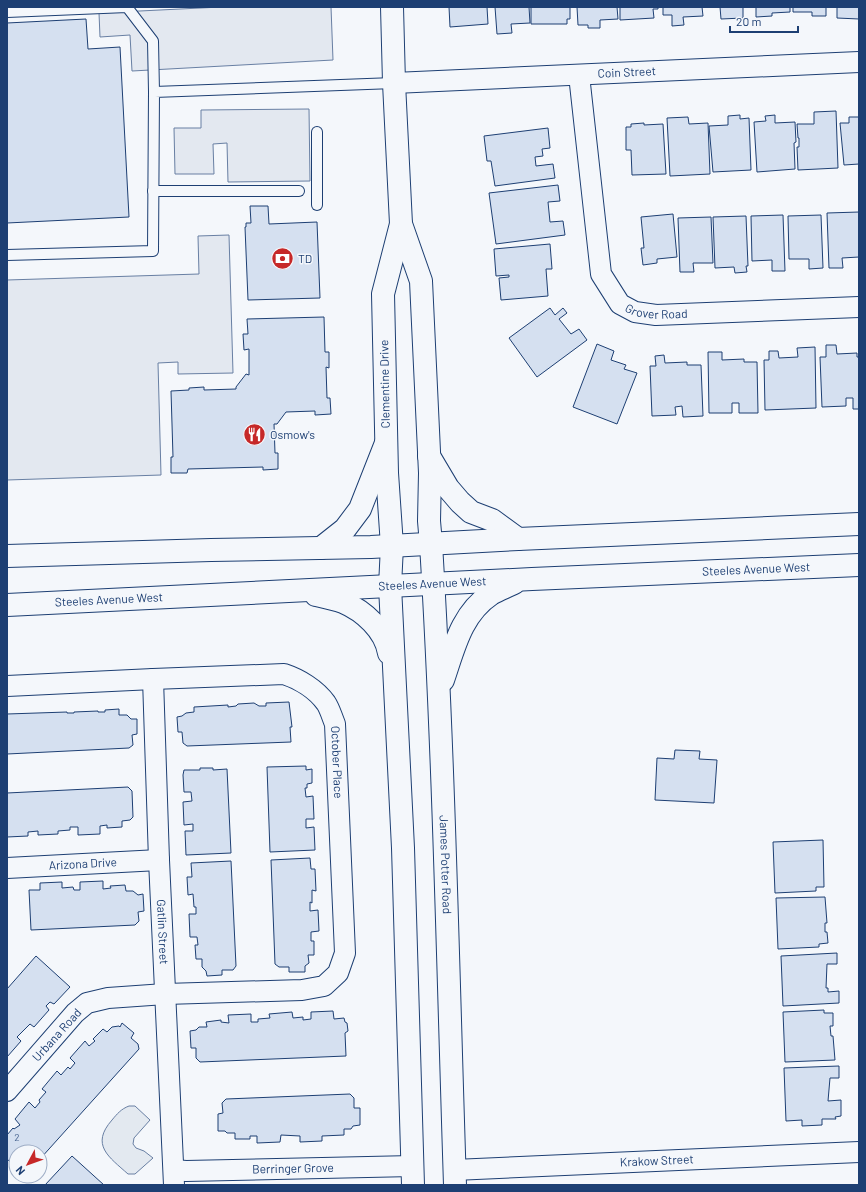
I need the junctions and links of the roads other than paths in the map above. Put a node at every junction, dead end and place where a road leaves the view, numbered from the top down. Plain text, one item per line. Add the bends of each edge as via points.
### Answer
1 (392, 7) edge
2 (7, 12) edge
3 (859, 62) edge
4 (579, 75) junction
5 (394, 83) junction
6 (154, 92) junction
7 (317, 132) dead end
8 (153, 191) junction
9 (299, 191) dead end
10 (317, 204) dead end
11 (401, 224) junction
12 (7, 255) edge
13 (859, 307) edge
14 (386, 443) junction
15 (429, 456) junction
16 (859, 524) edge
17 (518, 539) junction
18 (431, 544) junction
19 (392, 546) junction
20 (321, 548) junction
21 (7, 556) edge
22 (859, 565) edge
23 (532, 579) junction
24 (434, 585) junction
25 (390, 586) junction
26 (286, 591) junction
27 (7, 605) edge
28 (153, 679) junction
29 (395, 679) junction
30 (7, 686) edge
31 (439, 692) junction
32 (159, 860) junction
33 (7, 868) edge
34 (165, 994) junction
35 (7, 1090) edge
36 (859, 1152) edge
37 (413, 1175) edge
38 (454, 1177) edge
39 (174, 1178) edge

1 - 5 main road, Clementine Drive
2 - 6 lane via 127,7 153,41
3 - 4 street, Coin Street
4 - 5 street, Coin Street
4 - 13 street, Grover Road via 601,274 620,304 635,312 656,315
5 - 6 lane
5 - 11 main road, Clementine Drive
6 - 8 lane
7 - 10 lane
8 - 9 lane
8 - 12 lane via 153,251
11 - 14 main road, Clementine Drive via 382,294
11 - 15 main road, Clementine Drive via 421,281
14 - 19 main road, Clementine Drive
14 - 20 main road via 360,509 345,529
15 - 17 main road via 448,488 460,502 471,512 492,520
15 - 18 main road, Clementine Drive
16 - 17 main road
17 - 18 main road
18 - 19 main road
18 - 24 main road, James Potter Road
19 - 20 main road
19 - 25 main road
20 - 21 main road
22 - 23 main road, Steeles Avenue West
23 - 24 main road, Steeles Avenue West
23 - 31 main road via 519,581 491,594 475,608 458,635
24 - 25 main road, Steeles Avenue West
24 - 31 main road, James Potter Road
25 - 26 main road, Steeles Avenue West
25 - 29 main road
26 - 27 main road, Steeles Avenue West
26 - 29 main road via 314,594 343,602 364,614 373,622 388,645
28 - 30 street, October Place
28 - 32 street, Gatlin Street
28 - 34 street, October Place via 284,674 296,678 312,689 326,703 335,724 345,953 338,973 324,986 302,990
29 - 37 main road
31 - 38 main road, James Potter Road
32 - 33 street, Arizona Drive
32 - 34 street, Gatlin Street
34 - 35 street, Urbana Road via 108,998 87,1003 75,1013
34 - 39 street, Gatlin Street
36 - 38 street, Krakow Street
37 - 39 street, Berringer Grove via 186,1172

